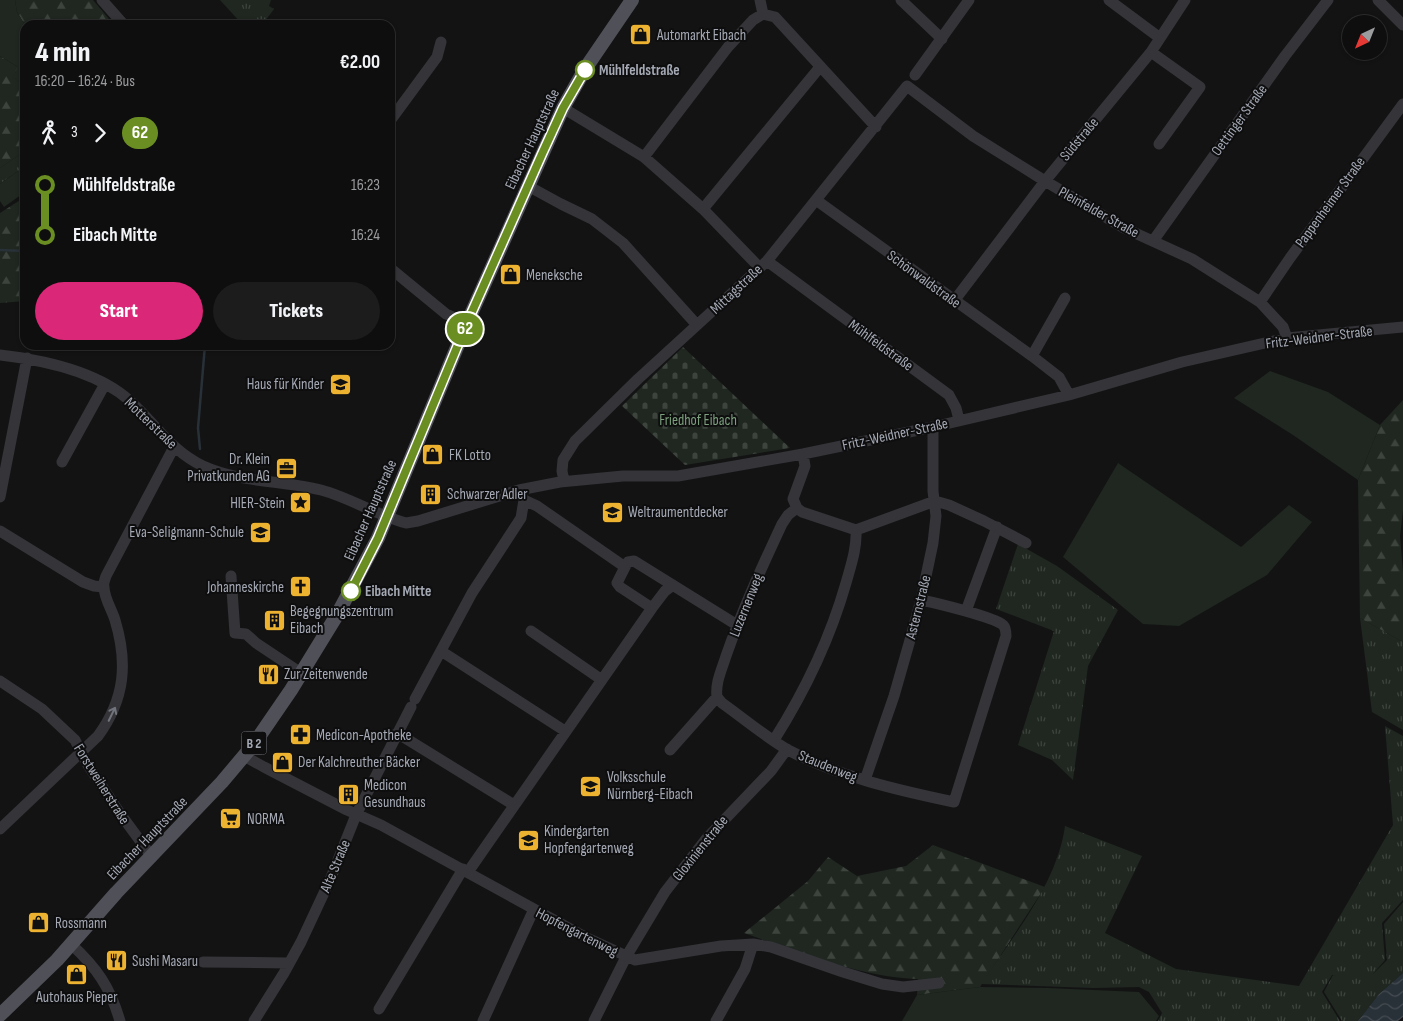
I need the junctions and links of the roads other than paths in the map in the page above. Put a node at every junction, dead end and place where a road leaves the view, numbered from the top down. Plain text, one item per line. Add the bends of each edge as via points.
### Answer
1 (102, 0) edge
2 (632, 0) edge
3 (760, 0) edge
4 (901, 0) edge
5 (970, 0) edge
6 (1109, 0) edge
7 (1185, 0) edge
8 (1328, 0) edge
9 (1378, 0) edge
10 (763, 14) junction
11 (120, 20) edge
12 (1403, 25) edge
13 (1160, 38) junction
14 (942, 39) junction
15 (441, 42) dead end
16 (1151, 52) junction
17 (820, 67) junction
18 (915, 75) dead end
19 (907, 86) joint
20 (1403, 104) edge
21 (563, 108) junction
22 (395, 115) edge
23 (876, 127) junction
24 (1159, 144) dead end
25 (644, 157) junction
26 (1045, 180) junction
27 (528, 186) junction
28 (816, 200) junction
29 (703, 209) junction
30 (1153, 241) junction
31 (763, 264) junction
32 (395, 272) edge
33 (1065, 298) dead end
34 (954, 301) junction
35 (1260, 302) junction
36 (467, 323) junction
37 (697, 325) junction
38 (1403, 327) edge
39 (1287, 338) junction
40 (0, 355) edge
41 (1032, 356) junction
42 (27, 358) junction
43 (105, 384) junction
44 (1069, 395) junction
45 (959, 420) junction
46 (933, 427) junction
47 (174, 447) junction
48 (802, 454) junction
49 (62, 462) dead end
50 (564, 481) junction
51 (521, 495) junction
52 (0, 497) edge
53 (935, 501) junction
54 (796, 508) junction
55 (386, 517) junction
56 (997, 527) junction
57 (856, 530) junction
58 (0, 531) edge
59 (1026, 543) dead end
60 (625, 566) junction
61 (230, 576) dead end
62 (673, 585) junction
63 (103, 587) junction
64 (921, 600) junction
65 (652, 608) junction
66 (966, 611) junction
67 (737, 624) junction
68 (530, 630) dead end
69 (441, 651) junction
70 (302, 673) junction
71 (602, 680) junction
72 (0, 681) edge
73 (717, 697) junction
74 (565, 731) junction
75 (397, 733) junction
76 (774, 740) junction
77 (786, 749) junction
78 (670, 750) dead end
79 (81, 751) junction
80 (244, 756) junction
81 (865, 780) junction
82 (514, 805) junction
83 (356, 814) junction
84 (0, 829) edge
85 (152, 857) junction
86 (465, 871) junction
87 (534, 909) junction
88 (71, 944) junction
89 (753, 944) junction
90 (626, 957) junction
91 (203, 962) dead end
92 (290, 963) junction
93 (939, 983) dead end
94 (379, 1009) dead end
95 (0, 1015) edge
96 (120, 1021) edge
97 (254, 1021) edge
98 (483, 1021) edge
99 (594, 1021) edge
100 (716, 1021) edge

1 - 11 street
2 - 21 main road, Eibacher Hauptstraße / B 2
3 - 10 street
4 - 14 street
5 - 14 street
6 - 13 street
7 - 13 street, Südstraße
8 - 30 street, Oettinger Straße
9 - 12 street
10 - 17 street via 775,17
10 - 25 street via 752,20 728,46
13 - 16 street, Südstraße
14 - 18 street
15 - 22 street via 437,57
16 - 24 street via 1200,87
16 - 26 street, Südstraße
17 - 23 street
17 - 29 street
19 - 23 street, Mittagstraße
19 - 26 street, Pleinfelder Straße via 973,136
20 - 35 street, Pappenheimer Straße
21 - 25 street, Mühlfeldstraße
21 - 27 main road, Eibacher Hauptstraße / B 2
23 - 28 street, Mittagstraße
25 - 29 street, Mühlfeldstraße
26 - 30 street, Pleinfelder Straße via 1124,228
26 - 34 street, Südstraße
27 - 36 main road, Eibacher Hauptstraße / B 2
27 - 37 street via 592,219 623,243
28 - 31 street, Mittagstraße
28 - 34 street, Schönwaldstraße
29 - 31 street, Mühlfeldstraße
30 - 35 street, Pleinfelder Straße via 1192,259
31 - 37 street, Mittagstraße
31 - 45 street, Mühlfeldstraße via 949,395
32 - 36 street via 446,314
33 - 41 street
34 - 41 street, Schönwaldstraße
35 - 39 street, Pleinfelder Straße via 1284,327
36 - 55 main road, Eibacher Hauptstraße / B 2
37 - 50 street, Mittagstraße via 575,441 563,460
38 - 39 street, Fritz-Weidner-Straße
39 - 44 street, Fritz-Weidner-Straße via 1182,362
40 - 42 street, Motterstraße
41 - 44 street, Schönwaldstraße via 1059,378
42 - 43 street, Motterstraße via 68,369
42 - 52 street
43 - 47 street, Motterstraße via 130,400
43 - 49 street
44 - 45 street, Fritz-Weidner-Straße
45 - 46 street, Fritz-Weidner-Straße
46 - 48 street, Fritz-Weidner-Straße
46 - 53 street, Asternstraße
47 - 55 street, Motterstraße via 202,466 233,477 323,490
47 - 63 street
48 - 50 street, Fritz-Weidner-Straße via 678,476
48 - 54 street via 805,466 793,499
50 - 51 street, Fritz-Weidner-Straße
51 - 55 street, Fritz-Weidner-Straße via 410,523
51 - 60 street
51 - 69 street, Alte Straße via 521,518 472,593
53 - 56 street
53 - 57 street
53 - 64 street, Asternstraße via 933,543
54 - 57 street
54 - 67 street, Luzernenweg via 782,524
55 - 70 main road, Eibacher Hauptstraße / B 2 via 351,591
56 - 59 street
56 - 66 street
57 - 76 street via 853,556 825,642 802,693
58 - 63 street via 83,582
60 - 62 street via 634,561
60 - 65 street via 617,583
61 - 70 street via 235,633 246,634
62 - 65 street via 664,591
62 - 67 street
79 -> 63 street via 110,720 117,704 123,670 122,648
64 - 66 street
64 - 81 street, Asternstraße via 894,696
65 - 71 street
66 - 81 street, Staudenweg via 1000,623 1005,627 1006,636 954,802
67 - 73 street, Luzernenweg via 718,680
68 - 71 street
69 - 74 street
69 - 75 street, Alte Straße
70 - 80 main road, Eibacher Hauptstraße / B 2
71 - 74 street
72 - 79 street, Forstweiherstraße via 42,709 75,740
73 - 76 street, Staudenweg
73 - 78 street
74 - 82 street
75 - 82 street
75 - 83 street, Alte Straße
76 - 77 street, Staudenweg
77 - 81 street, Staudenweg
77 - 90 street, Gloxinienstraße via 685,865
79 - 84 street
79 - 85 street, Forstweiherstraße
80 - 83 street, Hopfengartenweg
80 - 85 main road, Eibacher Hauptstraße / B 2
82 - 86 street
83 - 86 street, Hopfengartenweg
83 - 92 street, Alte Straße via 330,880
85 - 88 main road, Eibacher Hauptstraße / B 2
86 - 87 street, Hopfengartenweg
86 - 94 street
87 - 90 street, Hopfengartenweg
87 - 98 street
88 - 95 main road, Eibacher Hauptstraße / B 2
88 - 96 street via 98,971
89 - 90 street, Hopfengartenweg via 734,944 635,960
89 - 93 street, Hopfengartenweg via 882,984 903,987
89 - 100 street via 745,969
90 - 99 street, Gloxinienstraße
91 - 92 street
92 - 97 street, Alte Straße

